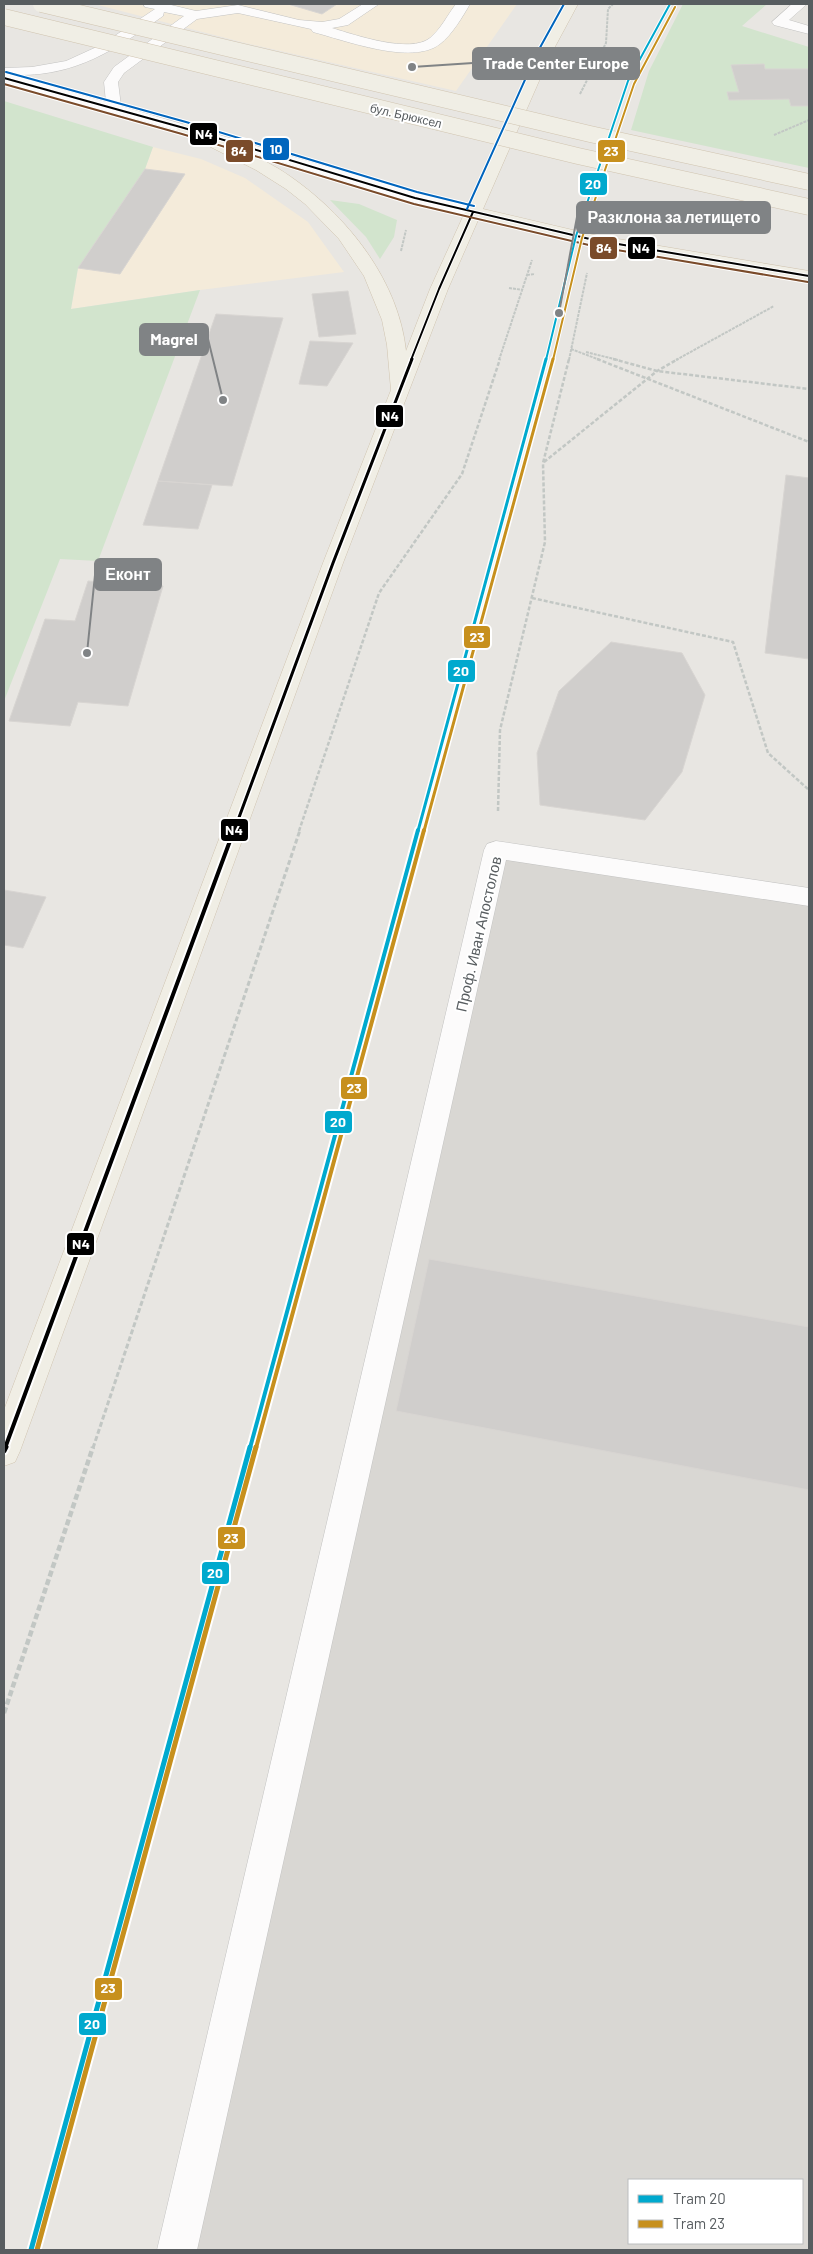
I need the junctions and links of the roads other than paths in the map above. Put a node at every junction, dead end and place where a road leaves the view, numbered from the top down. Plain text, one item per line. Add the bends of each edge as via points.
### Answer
1 (41, 4) edge
2 (150, 4) edge
3 (372, 4) edge
4 (463, 4) edge
5 (571, 4) edge
6 (800, 4) edge
7 (166, 8) junction
8 (196, 15) junction
9 (4, 17) edge
10 (299, 24) junction
11 (809, 30) edge
12 (4, 71) edge
13 (4, 78) edge
14 (114, 108) junction
15 (184, 128) junction
16 (809, 182) edge
17 (809, 207) edge
18 (473, 212) junction
19 (809, 276) edge
20 (399, 393) junction
21 (809, 897) edge
22 (4, 1451) edge
23 (177, 2250) edge

1 - 16 main road, бул. Брюксел, bridge via 590,134
2 - 7 street
3 - 10 street via 343,22 322,26
4 - 10 street via 435,41 413,48
5 - 18 main road via 543,56
6 - 11 street via 779,22
7 - 8 street
7 - 12 street via 85,60 44,71
8 - 10 street via 238,9
8 - 14 street via 119,70 111,82
9 - 17 main road, бул. Брюксел, bridge via 578,156
13 - 14 street
14 - 15 street
15 - 18 street via 408,196
15 - 20 main road via 273,173 309,200 349,240 371,275 392,321
18 - 19 main road via 594,240
18 - 20 main road
20 - 22 main road via 332,563
21 - 23 street, Проф. Иван Апостолов via 496,850

